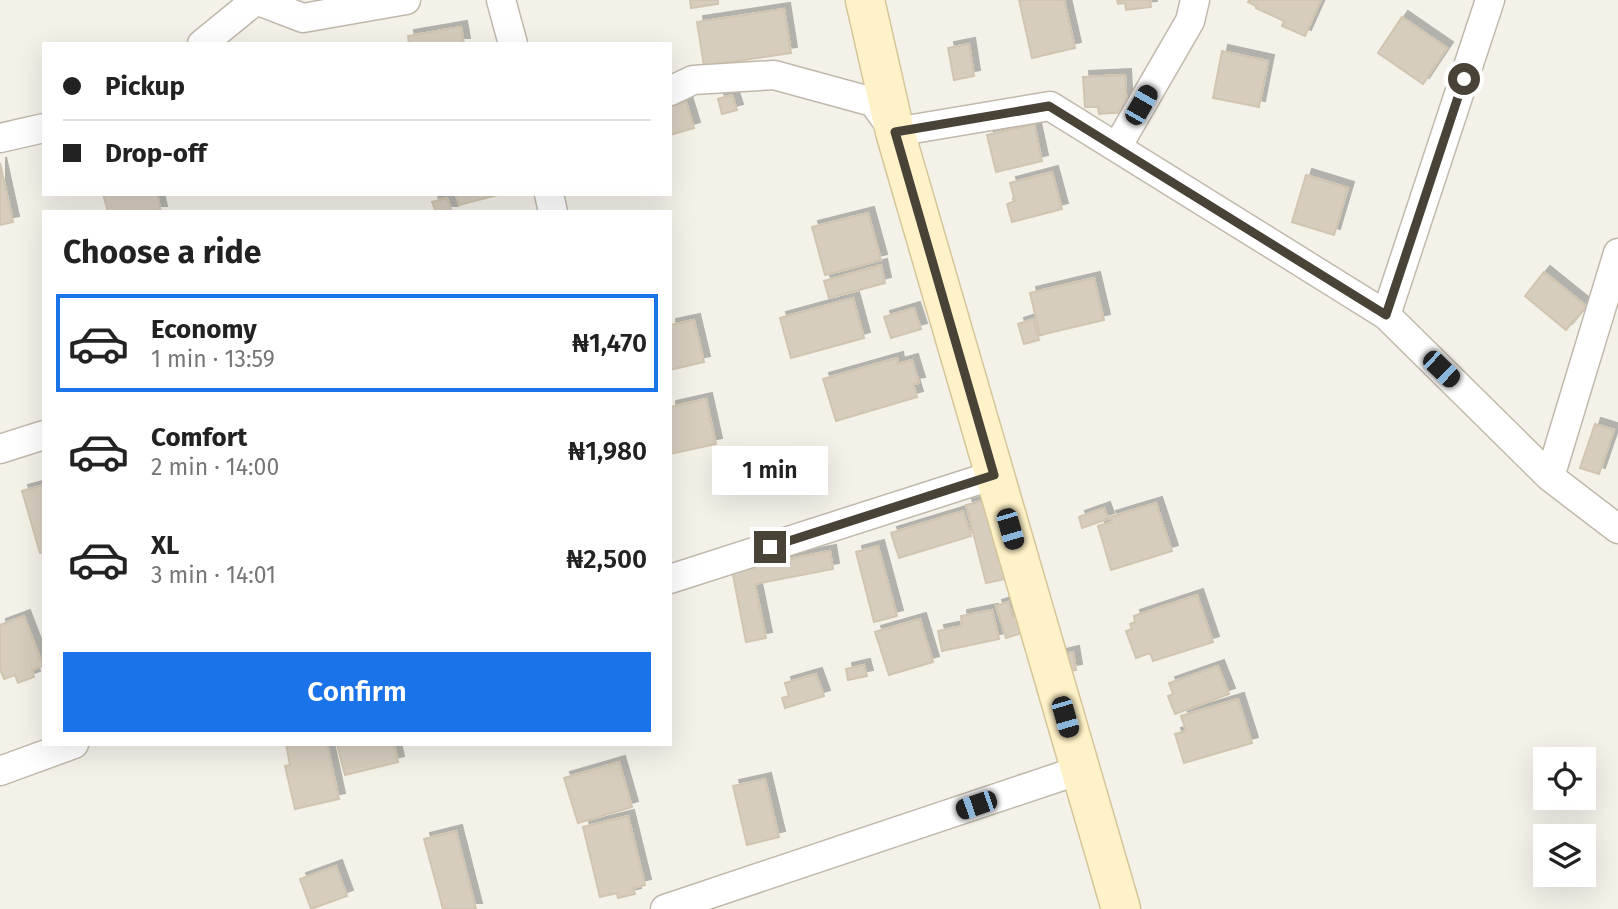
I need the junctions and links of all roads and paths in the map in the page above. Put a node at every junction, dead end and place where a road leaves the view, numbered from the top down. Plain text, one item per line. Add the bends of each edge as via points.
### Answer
1 (256, 0) edge
2 (407, 0) edge
3 (501, 0) edge
4 (865, 0) edge
5 (1195, 0) edge
6 (1490, 0) edge
7 (204, 42) edge
8 (512, 42) edge
9 (672, 90) edge
10 (42, 128) edge
11 (895, 132) junction
12 (0, 138) edge
13 (1117, 147) junction
14 (1618, 253) edge
15 (1386, 315) junction
16 (42, 436) edge
17 (0, 449) edge
18 (994, 475) junction
19 (1550, 477) junction
20 (1618, 529) edge
21 (672, 578) edge
22 (69, 746) edge
23 (0, 771) edge
24 (1080, 771) junction
25 (665, 909) edge
26 (1121, 909) edge

1 - 2 street via 303,18
1 - 7 street
3 - 8 street
4 - 11 street
5 - 13 street via 1189,21
6 - 15 street
9 - 11 street via 692,80 774,75 873,102
10 - 12 street
11 - 13 street via 1049,106
11 - 18 street
13 - 15 street
14 - 19 street
15 - 19 street
16 - 17 street
18 - 21 street
18 - 24 street
19 - 20 street
22 - 23 street
24 - 25 street
24 - 26 street

